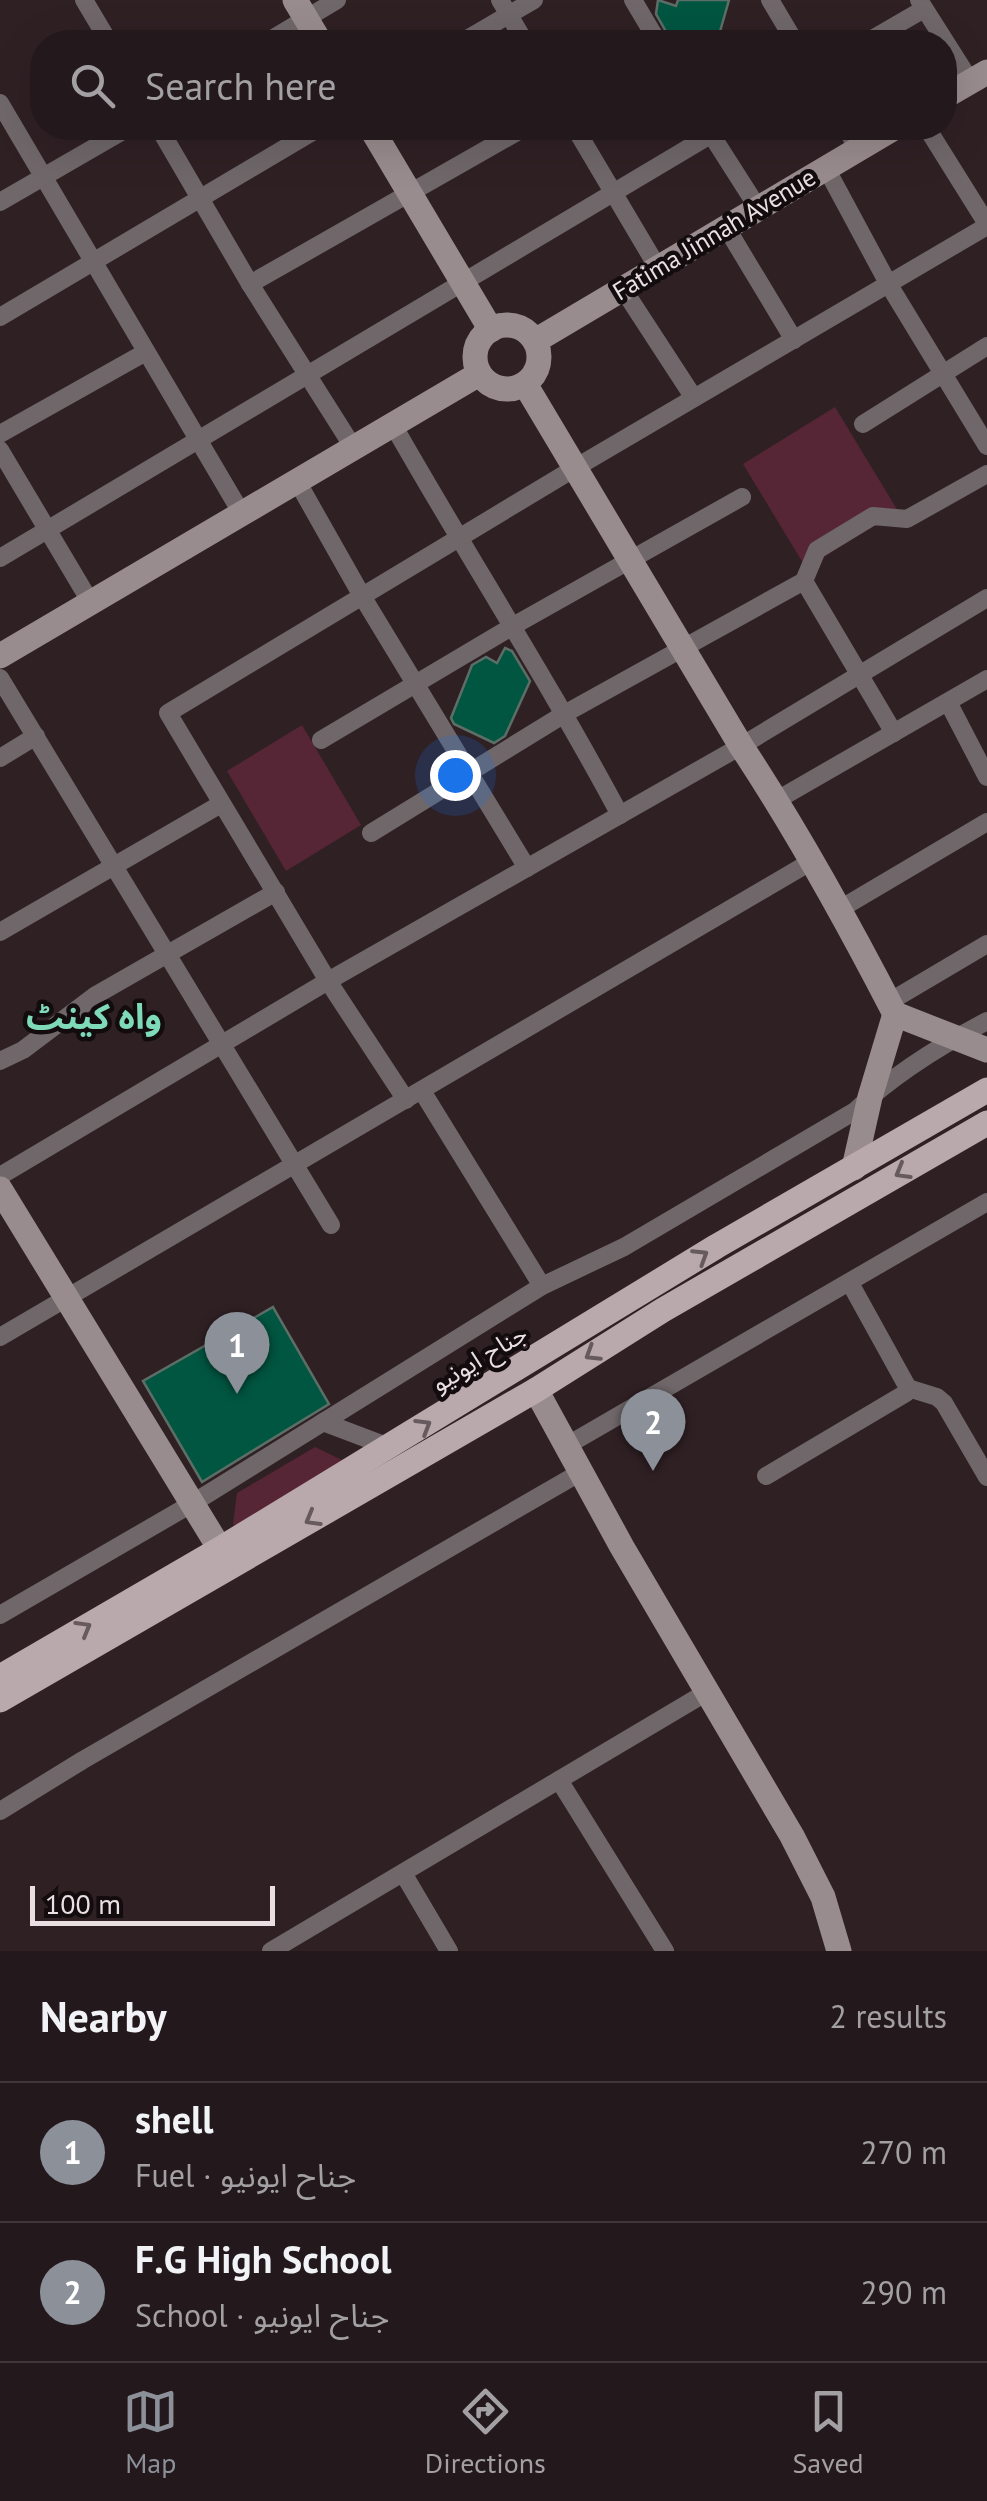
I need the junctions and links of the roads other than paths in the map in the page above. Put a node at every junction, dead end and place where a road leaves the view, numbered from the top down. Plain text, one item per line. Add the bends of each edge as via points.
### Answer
1 (84, 0) edge
2 (337, 0) edge
3 (534, 0) edge
4 (632, 0) edge
5 (770, 0) edge
6 (922, 4) edge
7 (504, 8) edge
8 (300, 9) edge
9 (102, 30) edge
10 (279, 30) edge
11 (477, 30) edge
12 (518, 30) edge
13 (651, 30) edge
14 (789, 30) edge
15 (884, 30) edge
16 (942, 30) edge
17 (957, 49) edge
18 (979, 77) edge
19 (957, 90) edge
20 (0, 103) edge
21 (108, 140) edge
22 (166, 140) edge
23 (300, 140) edge
24 (378, 140) edge
25 (502, 140) edge
26 (583, 140) edge
27 (698, 140) edge
28 (720, 140) edge
29 (850, 140) edge
30 (934, 140) edge
31 (826, 168) junction
32 (45, 179) junction
33 (409, 192) junction
34 (614, 192) junction
35 (201, 200) junction
36 (0, 202) edge
37 (758, 208) junction
38 (987, 225) edge
39 (726, 227) junction
40 (94, 262) junction
41 (658, 268) junction
42 (462, 281) junction
43 (250, 284) junction
44 (889, 285) junction
45 (623, 288) junction
46 (0, 317) edge
47 (491, 330) junction
48 (794, 340) junction
49 (535, 341) junction
50 (987, 346) edge
51 (146, 352) junction
52 (307, 374) junction
53 (480, 374) junction
54 (944, 375) junction
55 (524, 384) junction
56 (694, 398) junction
57 (392, 424) junction
58 (862, 424) dead end
59 (0, 434) edge
60 (198, 439) junction
61 (987, 446) edge
62 (353, 447) junction
63 (0, 450) edge
64 (575, 468) junction
65 (987, 474) edge
66 (297, 481) junction
67 (742, 497) dead end
68 (242, 514) junction
69 (48, 530) junction
70 (457, 539) junction
71 (0, 558) edge
72 (630, 560) junction
73 (804, 581) junction
74 (362, 596) junction
75 (987, 598) edge
76 (91, 604) junction
77 (512, 626) junction
78 (683, 650) junction
79 (0, 656) edge
80 (861, 674) junction
81 (0, 678) edge
82 (987, 680) edge
83 (416, 685) junction
84 (948, 702) junction
85 (566, 712) junction
86 (894, 733) junction
87 (36, 736) junction
88 (321, 740) dead end
89 (741, 746) junction
90 (0, 758) edge
91 (469, 772) junction
92 (987, 777) edge
93 (777, 800) junction
94 (221, 804) junction
95 (620, 815) junction
96 (987, 822) edge
97 (371, 833) dead end
98 (812, 860) junction
99 (114, 864) junction
100 (528, 868) junction
101 (276, 892) junction
102 (840, 909) junction
103 (0, 932) edge
104 (987, 944) edge
105 (169, 956) junction
106 (328, 981) junction
107 (892, 1008) junction
108 (987, 1021) edge
109 (956, 1037) junction
110 (224, 1045) junction
111 (987, 1050) edge
112 (0, 1061) edge
113 (987, 1090) edge
114 (414, 1095) junction
115 (870, 1097) junction
116 (987, 1123) edge
117 (295, 1166) junction
118 (854, 1168) junction
119 (0, 1176) edge
120 (0, 1189) edge
121 (987, 1202) edge
122 (331, 1225) dead end
123 (850, 1282) junction
124 (542, 1286) junction
125 (67, 1297) junction
126 (0, 1337) edge
127 (908, 1388) junction
128 (536, 1390) junction
129 (323, 1422) junction
130 (566, 1446) junction
131 (390, 1447) junction
132 (581, 1472) junction
133 (766, 1476) dead end
134 (987, 1478) edge
135 (192, 1503) junction
136 (220, 1549) junction
137 (0, 1615) edge
138 (0, 1676) edge
139 (707, 1692) junction
140 (0, 1700) edge
141 (559, 1780) junction
142 (0, 1812) edge
143 (403, 1873) junction
144 (271, 1951) edge
145 (449, 1951) edge
146 (665, 1951) edge
147 (839, 1951) edge

1 - 9 street
2 - 8 street
3 - 7 street
4 - 13 street
5 - 14 street
6 - 15 street
6 - 16 street
7 - 11 street
7 - 12 street
8 - 10 street
17 - 18 street
18 - 19 street
20 - 32 street
21 - 32 street
22 - 35 street
23 - 35 street
24 - 33 street
25 - 33 street
26 - 34 street
27 - 34 street
28 - 37 street
29 - 31 street, Fatima Jinnah Avenue
30 - 38 street
31 - 37 street, Fatima Jinnah Avenue
31 - 44 street
32 - 36 street
32 - 40 street
33 - 42 street
33 - 43 street
34 - 41 street
34 - 42 street
35 - 40 street
35 - 43 street
37 - 39 street, Fatima Jinnah Avenue
38 - 44 street
39 - 41 street, Fatima Jinnah Avenue
39 - 48 street
40 - 46 street
40 - 51 street
41 - 45 street, Fatima Jinnah Avenue
42 - 47 street
42 - 52 street
43 - 52 street
44 - 48 street
44 - 54 street
45 - 49 street, Fatima Jinnah Avenue
45 - 56 street
47 - 49 street via 510,325
47 - 53 street via 475,354
48 - 56 street
49 - 55 street via 536,372
50 - 54 street
51 - 59 street
51 - 60 street
52 - 60 street
52 - 62 street
53 - 55 street via 500,388
53 - 57 street
54 - 58 street
54 - 61 street
55 - 64 street
56 - 64 street
57 - 62 street
57 - 70 street
60 - 68 street
60 - 69 street
62 - 66 street
63 - 69 street
64 - 70 street
64 - 72 street
65 - 73 street via 907,518 874,516 818,550
66 - 68 street
66 - 74 street
67 - 72 street
68 - 76 street
69 - 71 street
69 - 76 street
70 - 74 street
70 - 77 street
72 - 77 street
72 - 78 street
73 - 78 street
73 - 80 street
74 - 83 street
74 - 94 street via 168,714
75 - 80 street
76 - 79 street
77 - 83 street
77 - 85 street
78 - 85 street
78 - 89 street
80 - 86 street
80 - 89 street
81 - 87 street
82 - 84 street
83 - 88 street
83 - 91 street
84 - 86 street
84 - 92 street
85 - 91 street
85 - 95 street
86 - 93 street
87 - 90 street
87 - 99 street
89 - 93 street
89 - 95 street
91 - 97 street
91 - 100 street
93 - 98 street
94 - 99 street
94 - 101 street
95 - 100 street
96 - 102 street
98 - 102 street
98 - 114 street
99 - 103 street
99 - 105 street
100 - 106 street
101 - 105 street
101 - 106 street
102 - 107 street
104 - 107 street
105 - 110 street
105 - 112 street
106 - 110 street
106 - 114 street
107 - 109 street
107 - 115 street
108 - 109 street
109 - 111 street
109 - 115 street
110 - 117 street
110 - 119 street
113 - 118 main road, جناح ایونیو
114 - 117 street
114 - 124 street
115 - 118 street
115 - 124 street via 713,1196
116 -> 128 main road
117 - 122 street
117 - 125 street
131 -> 118 main road, جناح ایونیو
120 - 125 street
121 - 123 street
123 - 127 street
123 - 130 street
124 - 129 street
125 - 126 street
125 - 135 street
127 - 133 street
127 - 134 street via 938,1396
128 - 130 street
128 -> 140 main road
129 - 131 street
129 - 135 street
130 - 132 street
131 - 136 main road, جناح ایونیو
132 - 139 street
132 - 142 street
135 - 136 street
135 - 137 street
138 -> 136 main road, جناح ایونیو
139 - 141 street
139 - 147 street via 815,1882
141 - 143 street
141 - 146 street
143 - 144 street
143 - 145 street

